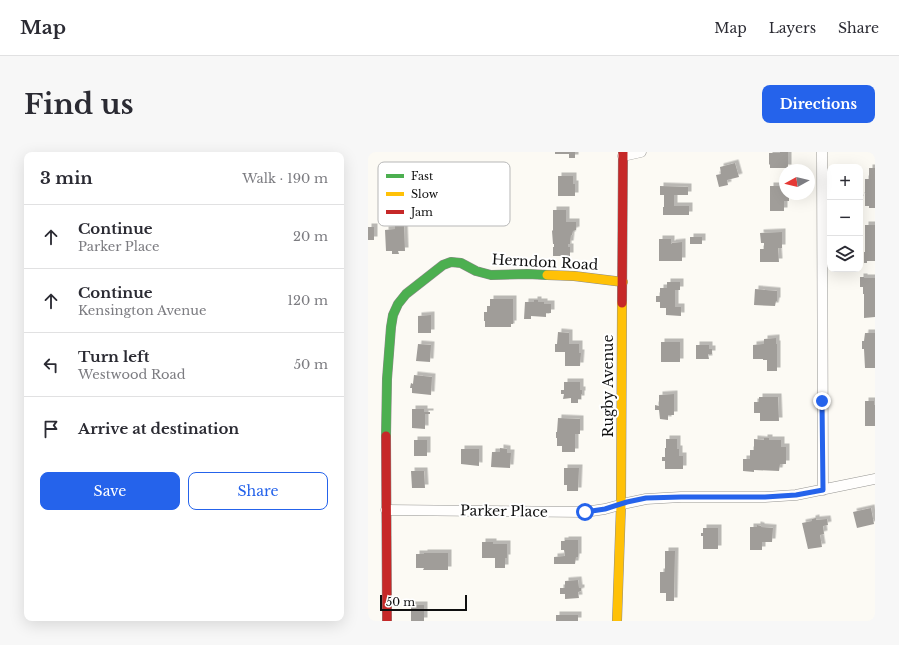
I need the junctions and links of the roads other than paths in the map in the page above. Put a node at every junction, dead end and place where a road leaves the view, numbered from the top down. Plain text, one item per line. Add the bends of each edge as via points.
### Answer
1 (641, 152) edge
2 (822, 152) edge
3 (623, 154) edge
4 (622, 282) junction
5 (875, 479) edge
6 (823, 490) junction
7 (621, 505) junction
8 (386, 510) junction
9 (387, 621) edge
10 (618, 621) edge

1 - 3 street
2 - 6 street
3 - 4 street, Rugby Avenue
4 - 7 street, Rugby Avenue
4 - 8 street, Herndon Road via 574,276 491,274 452,262 443,265 406,294 398,304 391,327 387,379
5 - 6 street, Parker Place
6 - 7 street, Parker Place via 765,497 646,498
7 - 8 street, Parker Place via 585,512
7 - 10 street, Rugby Avenue
8 - 9 street

